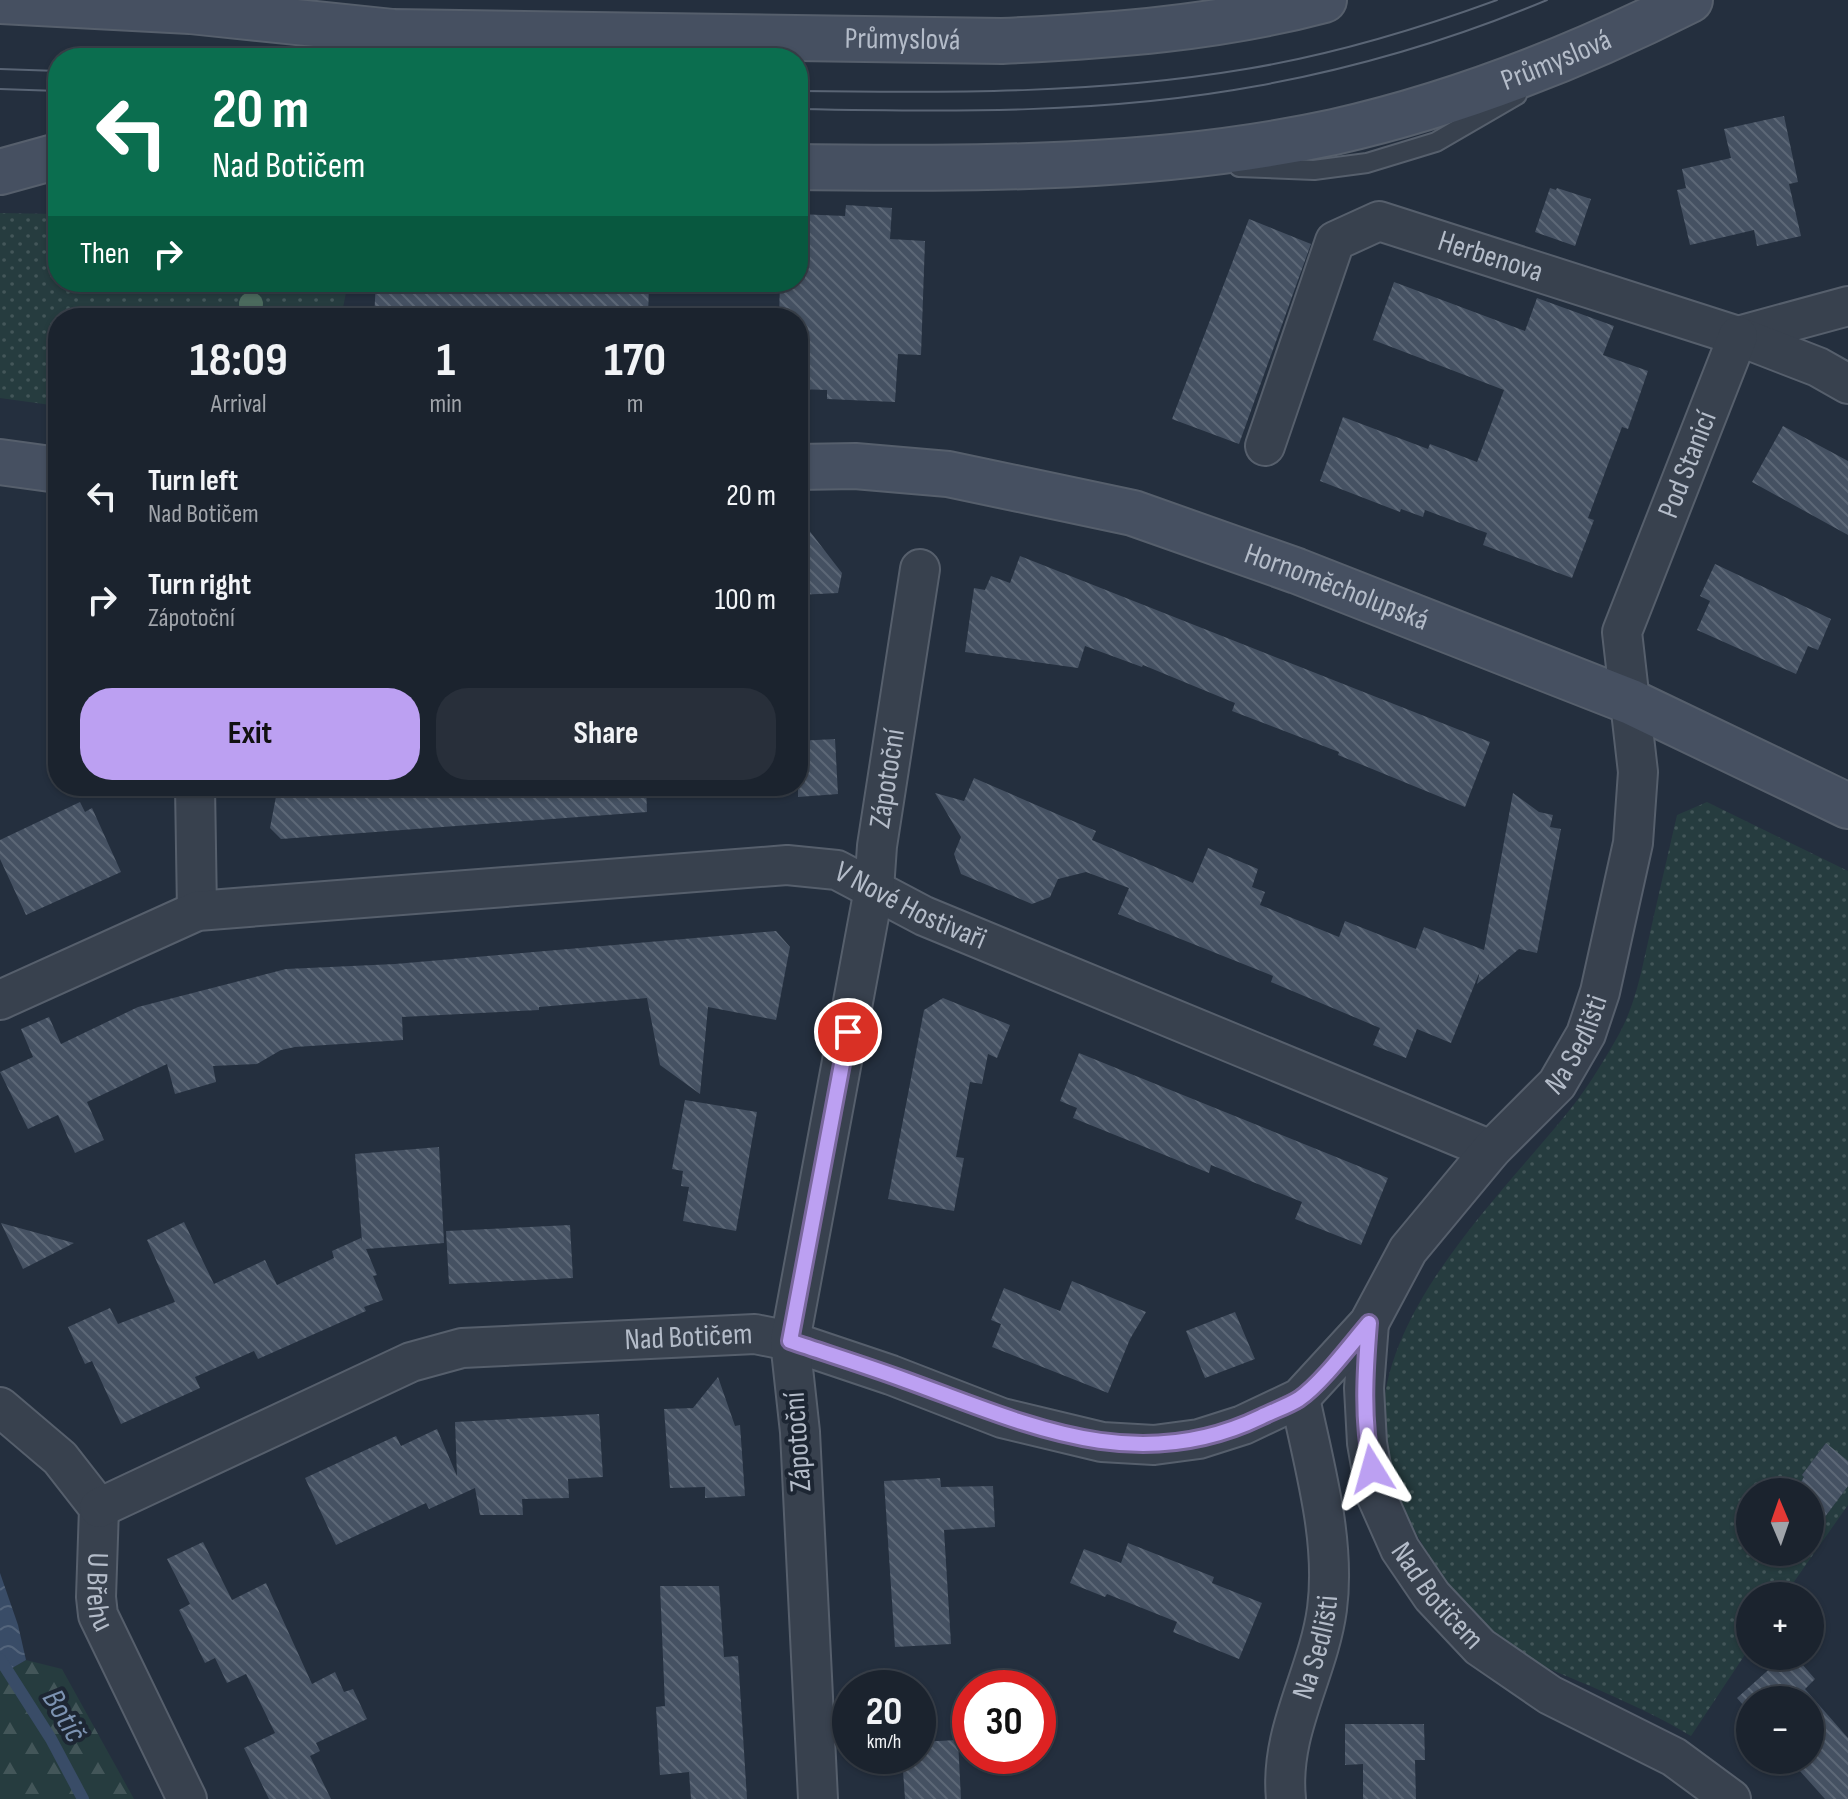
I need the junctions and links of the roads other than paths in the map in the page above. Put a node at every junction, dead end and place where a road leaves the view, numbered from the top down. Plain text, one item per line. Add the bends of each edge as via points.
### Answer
1 (1267, 0) edge
2 (1324, 0) edge
3 (1690, 0) edge
4 (0, 1) edge
5 (1227, 21) junction
6 (0, 148) edge
7 (48, 150) edge
8 (48, 159) edge
9 (808, 167) edge
10 (0, 172) edge
11 (1848, 306) edge
12 (1738, 336) junction
13 (1848, 384) edge
14 (1265, 446) dead end
15 (0, 462) edge
16 (808, 467) edge
17 (48, 469) edge
18 (920, 569) dead end
19 (1631, 702) junction
20 (195, 796) edge
21 (1848, 806) edge
22 (874, 889) junction
23 (197, 911) junction
24 (0, 1000) edge
25 (1491, 1150) junction
26 (1369, 1323) junction
27 (790, 1341) junction
28 (1300, 1398) junction
29 (0, 1407) edge
30 (99, 1508) junction
31 (187, 1799) edge
32 (818, 1799) edge
33 (1286, 1799) edge
34 (1731, 1799) edge

1 - 5 lane
2 - 5 main road, Průmyslová
3 - 9 main road, Průmyslová via 1500,84 1324,134 1120,162
4 - 5 main road, Průmyslová via 190,11 393,32 607,36 1002,41 1081,38
6 - 7 main road
8 - 10 main road
11 - 12 street
12 - 13 street, Herbenova
12 - 14 street, Herbenova via 1379,221 1335,241
12 - 19 street, Pod Stanicí via 1622,632
15 - 17 main road
16 - 19 main road, Hornoměcholupská via 948,474 1133,513
18 - 22 street, Zápotoční
19 - 21 main road, Hornoměcholupská
19 - 25 street, Na Sedlišti via 1638,772 1633,843 1600,992 1586,1034 1557,1084
20 - 23 street
22 - 23 street, V Nové Hostivaři via 837,870 787,865
22 - 25 street, V Nové Hostivaři via 924,916
22 - 27 street, Zápotoční
23 - 24 street, V Nové Hostivaři
25 - 26 street, Na Sedlišti via 1408,1250
26 - 28 street, Nad Botičem
26 - 34 street, Nad Botičem via 1364,1401 1376,1495 1400,1549 1432,1596 1480,1647 1538,1687 1674,1757
27 - 28 street, Nad Botičem via 1002,1418 1102,1442 1154,1445 1199,1439
27 - 30 street, Nad Botičem via 755,1334 707,1334 462,1348 411,1362
27 - 32 street, Zápotoční via 800,1432
28 - 33 street, Na Sedlišti via 1321,1496 1327,1609 1293,1722
29 - 30 street, U Břehu via 60,1458
30 - 31 street, U Břehu via 98,1615

